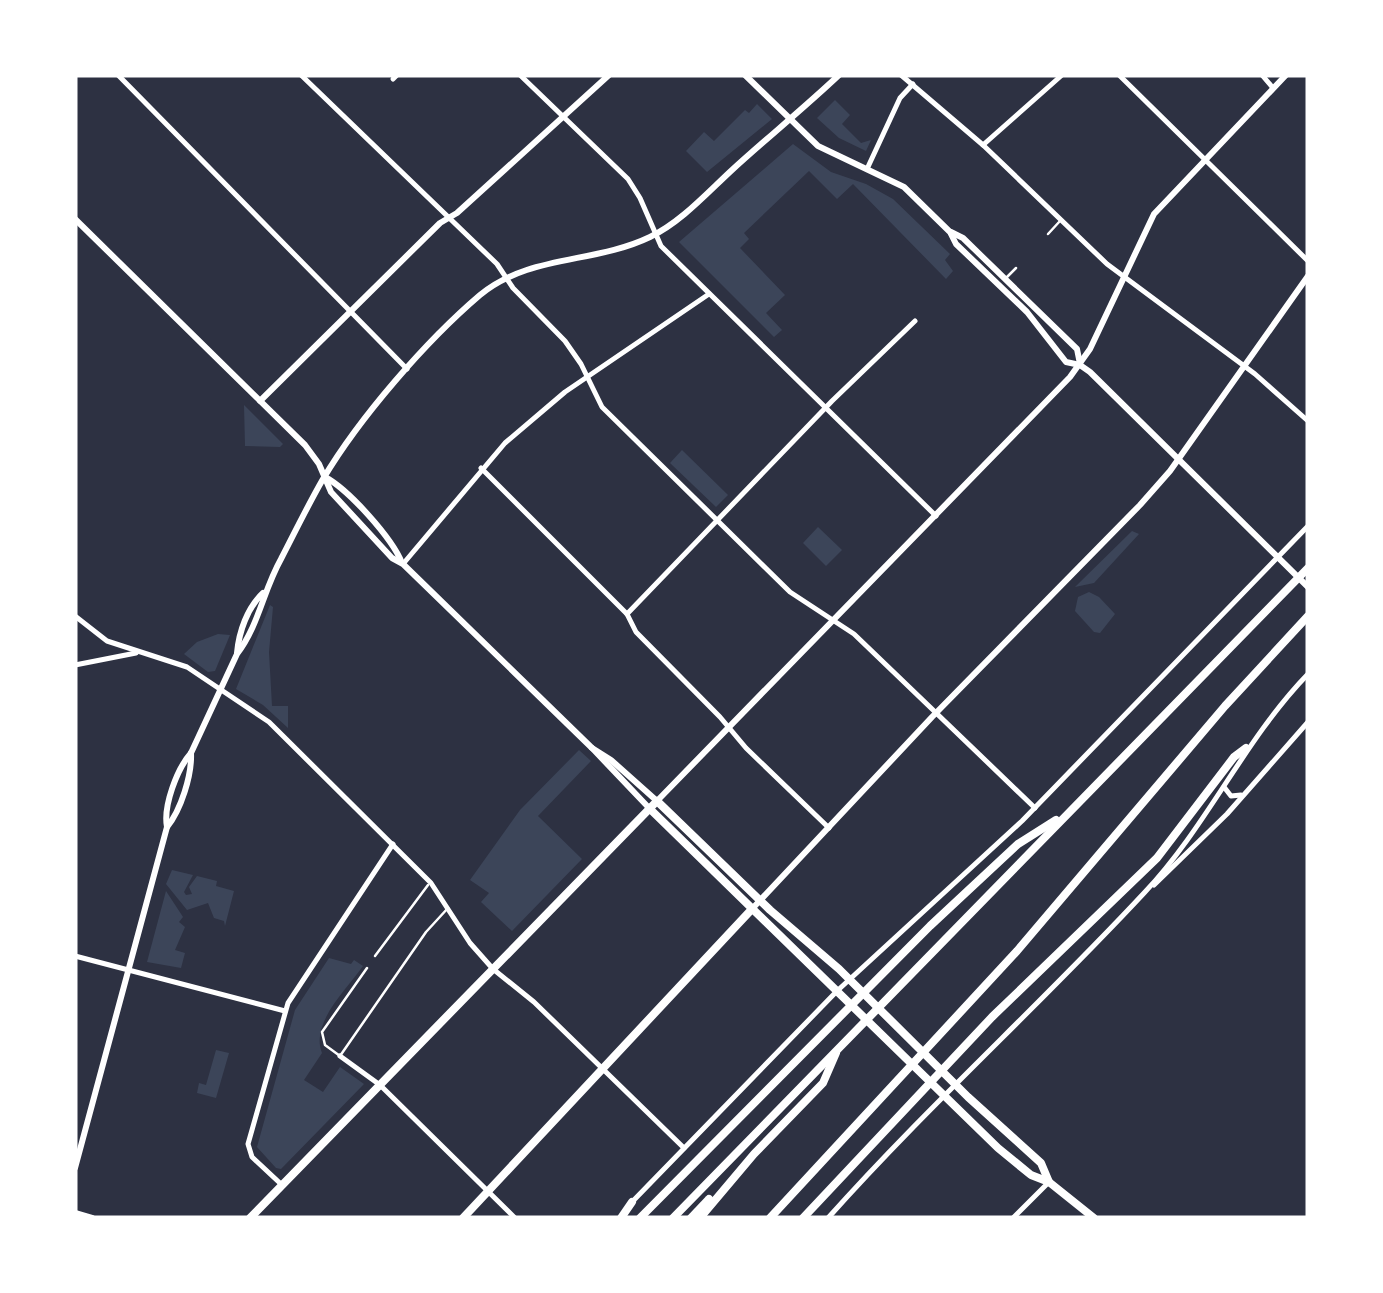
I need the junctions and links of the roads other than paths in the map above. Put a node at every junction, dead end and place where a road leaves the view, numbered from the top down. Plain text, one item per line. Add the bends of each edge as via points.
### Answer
1 (118, 75) edge
2 (301, 75) edge
3 (520, 75) edge
4 (610, 75) edge
5 (745, 75) edge
6 (839, 75) edge
7 (904, 75) edge
8 (1062, 75) edge
9 (1119, 75) edge
10 (1262, 75) edge
11 (1286, 75) edge
12 (914, 83) junction
13 (1273, 88) junction
14 (562, 115) junction
15 (791, 119) junction
16 (983, 145) junction
17 (1204, 158) junction
18 (867, 169) junction
19 (448, 218) junction
20 (75, 219) edge
21 (1061, 220) junction
22 (950, 232) junction
23 (1048, 234) dead end
24 (655, 235) junction
25 (1308, 260) edge
26 (1016, 268) dead end
27 (1124, 275) junction
28 (1308, 276) edge
29 (506, 278) junction
30 (1005, 279) junction
31 (708, 294) junction
32 (350, 310) junction
33 (915, 320) dead end
34 (1080, 365) junction
35 (1244, 365) junction
36 (407, 369) junction
37 (586, 377) junction
38 (260, 401) junction
39 (826, 408) junction
40 (1308, 421) edge
41 (1178, 458) junction
42 (481, 468) junction
43 (325, 476) junction
44 (936, 516) junction
45 (717, 521) junction
46 (1308, 526) edge
47 (1278, 558) junction
48 (403, 564) junction
49 (1308, 568) edge
50 (1308, 587) edge
51 (627, 614) junction
52 (75, 616) edge
53 (1308, 616) edge
54 (834, 620) junction
55 (138, 652) junction
56 (75, 664) edge
57 (1308, 674) edge
58 (220, 689) junction
59 (937, 712) junction
60 (1308, 722) edge
61 (729, 728) junction
62 (592, 748) junction
63 (1246, 748) junction
64 (1224, 787) junction
65 (1241, 795) junction
66 (657, 801) junction
67 (1034, 808) junction
68 (650, 810) junction
69 (1068, 812) junction
70 (829, 828) junction
71 (394, 844) junction
72 (431, 883) junction
73 (1148, 890) junction
74 (760, 901) junction
75 (448, 908) junction
76 (752, 909) junction
77 (75, 956) edge
78 (375, 956) dead end
79 (367, 968) dead end
80 (492, 969) junction
81 (129, 970) junction
82 (850, 980) junction
83 (837, 991) junction
84 (284, 1012) junction
85 (838, 1048) junction
86 (340, 1056) junction
87 (603, 1069) junction
88 (380, 1085) junction
89 (957, 1086) junction
90 (945, 1097) junction
91 (684, 1148) junction
92 (75, 1168) edge
93 (1049, 1182) junction
94 (282, 1185) junction
95 (724, 1187) junction
96 (489, 1192) junction
97 (632, 1202) joint
98 (75, 1214) edge
99 (92, 1218) edge
100 (250, 1218) edge
101 (462, 1218) edge
102 (516, 1218) edge
103 (618, 1218) edge
104 (640, 1218) edge
105 (674, 1218) edge
106 (691, 1218) edge
107 (700, 1218) edge
108 (770, 1218) edge
109 (804, 1218) edge
110 (828, 1218) edge
111 (1013, 1218) edge
112 (1094, 1218) edge

1 - 32 street
2 - 19 street
3 - 14 street
4 - 14 main road
5 - 15 main road
6 - 15 main road
7 - 12 street
8 - 16 street
9 - 17 street
10 - 13 street
11 - 13 main road
12 - 16 street
12 - 18 street via 900,98
13 - 17 main road
14 - 19 main road
14 - 24 street via 632,184
15 - 18 main road via 831,155
15 - 24 main road
16 - 21 street
17 - 25 street
17 - 27 main road via 1154,214
18 - 22 main road via 904,187
19 - 29 street
19 - 32 main road
20 - 38 main road
21 - 23 lane
21 - 27 street
22 - 30 main road
22 - 34 main road via 1066,362
24 - 29 main road
24 - 31 street
26 - 30 lane
27 - 34 main road
27 - 35 street
28 - 35 main road
29 - 36 main road
29 - 37 street via 559,334
30 - 34 main road via 1078,348
31 - 37 street
31 - 39 street
32 - 36 street
32 - 38 main road
33 - 39 street
34 - 41 main road
34 - 44 main road
35 - 40 street
35 - 41 main road
36 - 43 main road
37 - 42 street
37 - 45 street via 602,408
38 - 43 main road via 305,445
39 - 44 street
39 - 45 street
41 - 47 main road
41 - 59 main road
42 - 48 street
42 - 51 street
43 - 48 main road
43 - 58 main road
44 - 54 main road
45 - 51 street
45 - 54 street via 790,592
46 - 47 street
47 - 50 main road
47 - 67 street
48 - 62 main road
49 - 69 main road
51 - 61 street via 636,632
52 - 55 street via 107,641
53 - 108 main road via 1017,951
54 - 59 street
54 - 61 main road
55 - 56 street
55 - 58 street via 179,662
57 - 63 street
58 - 71 street via 269,722
58 - 81 main road via 167,827
59 - 67 street
59 - 70 main road
60 - 65 street
61 - 66 main road
61 - 70 street
62 - 66 main road
62 - 68 main road
63 - 64 street
63 - 109 main road via 1156,858 980,1030
64 - 65 street via 1231,796
64 - 73 street
65 - 73 street
66 - 68 main road
66 - 74 main road
67 - 82 street
68 - 76 main road
68 - 80 main road
69 - 85 main road
69 - 104 main road via 1018,844 930,926
70 - 74 main road
71 - 72 street
71 - 84 street
72 - 75 street
72 - 78 lane
73 - 89 street
74 - 76 main road
74 - 82 main road
75 - 80 street
75 - 86 lane
76 - 83 main road
76 - 87 main road
77 - 81 street
79 - 86 lane via 322,1032
80 - 87 street
80 - 88 main road
81 - 84 street
81 - 92 main road
82 - 83 street
82 - 89 main road
83 - 90 main road
83 - 91 street
84 - 94 street via 248,1144 252,1157
85 - 95 main road via 823,1083
85 - 105 main road
86 - 88 street
87 - 91 street
87 - 96 main road
88 - 94 main road
88 - 96 street
89 - 90 street
89 - 93 main road via 1041,1163
90 - 93 main road via 1019,1166
90 - 110 street
91 - 97 street
93 - 111 street
93 - 112 main road
94 - 100 main road
95 - 106 main road
95 - 107 main road
96 - 101 main road
96 - 102 street
97 - 103 main road
98 - 99 main road

